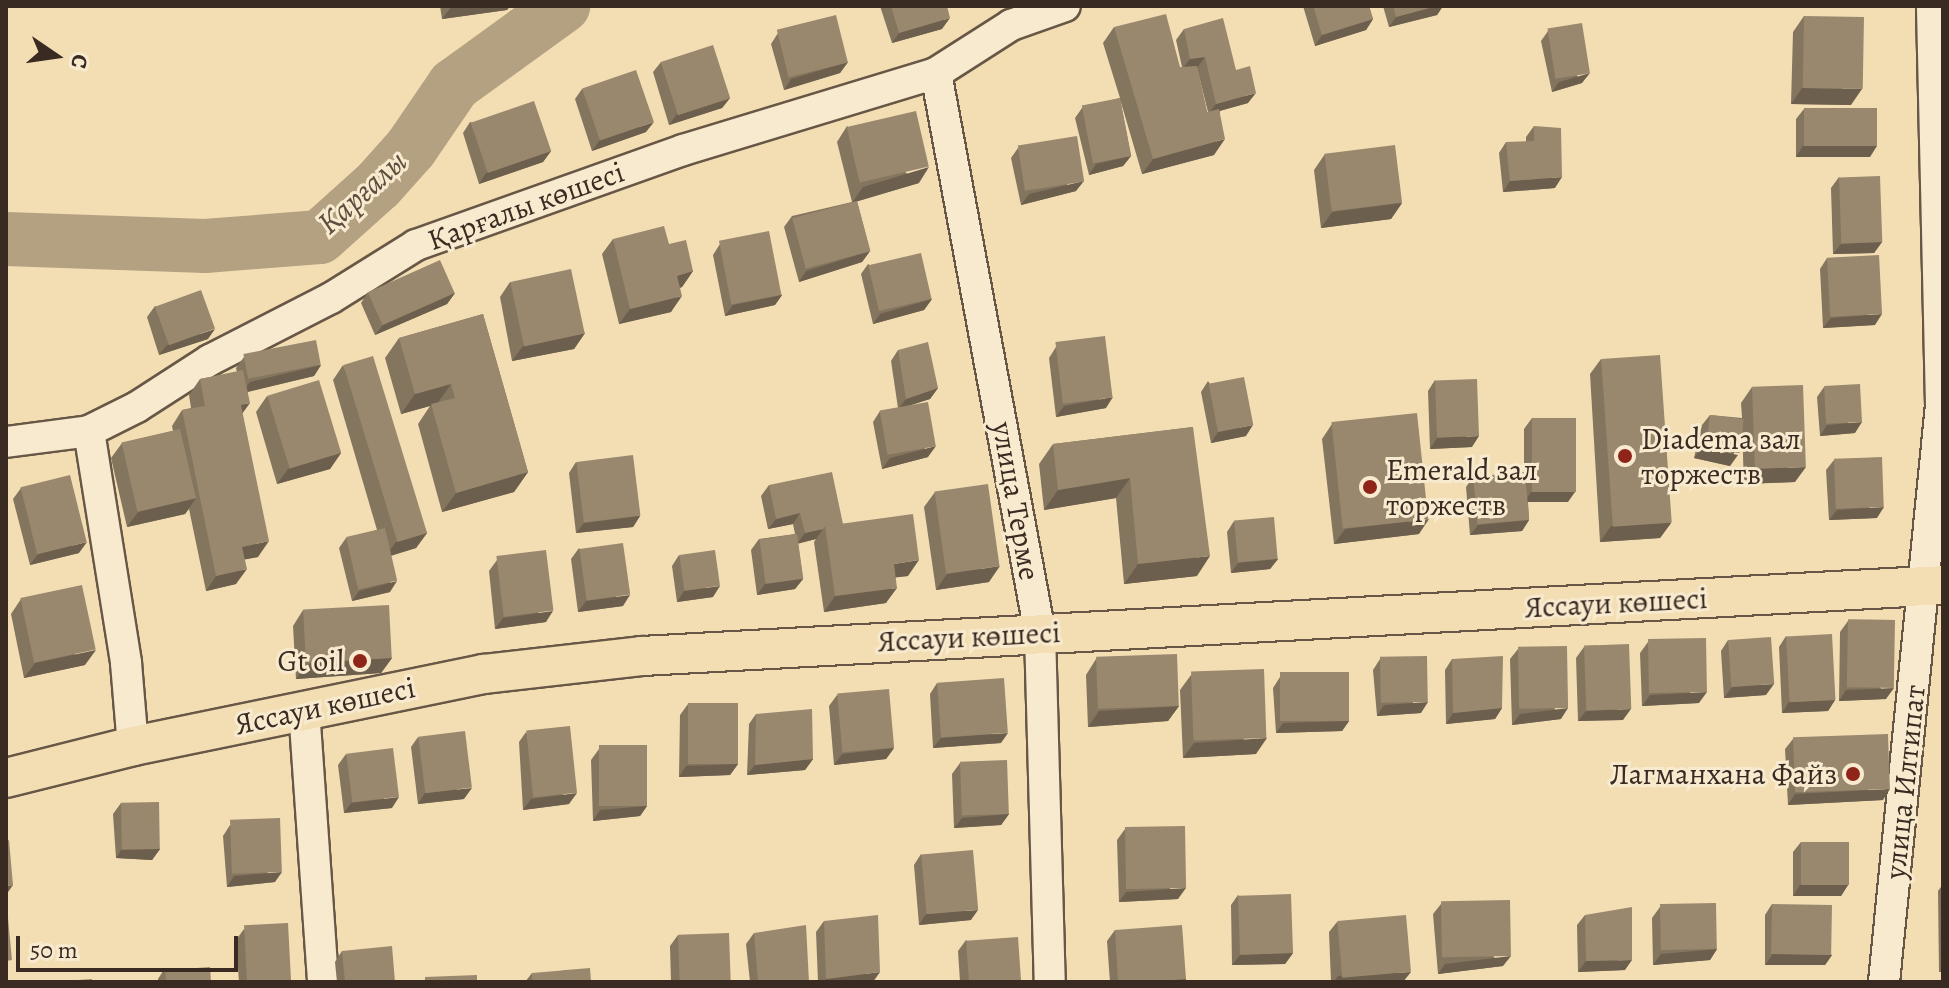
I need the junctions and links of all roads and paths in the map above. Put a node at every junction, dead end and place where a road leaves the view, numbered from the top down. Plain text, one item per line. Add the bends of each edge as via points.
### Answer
1 (1065, 6) edge
2 (1932, 6) edge
3 (936, 73) junction
4 (89, 431) junction
5 (6, 442) edge
6 (1934, 586) edge
7 (1040, 633) junction
8 (304, 709) junction
9 (133, 746) junction
10 (6, 778) edge
11 (323, 982) edge
12 (1050, 982) edge
13 (1884, 982) edge

1 - 3 street, Қарғалы көшесі via 1011,25
2 - 6 street, улица Илтипат via 1941,405
3 - 4 street, Қарғалы көшесі via 683,150 416,245 331,298
3 - 7 street, улица Терме
4 - 5 street, Қарғалы көшесі
4 - 9 street via 126,663
6 - 7 main road, Яссауи көшесі
6 - 13 street, улица Илтипат
7 - 8 main road, Яссауи көшесі via 642,656 484,674
7 - 12 street, улица Терме
8 - 9 main road, Яссауи көшесі
8 - 11 street
9 - 10 main road, Яссауи көшесі

